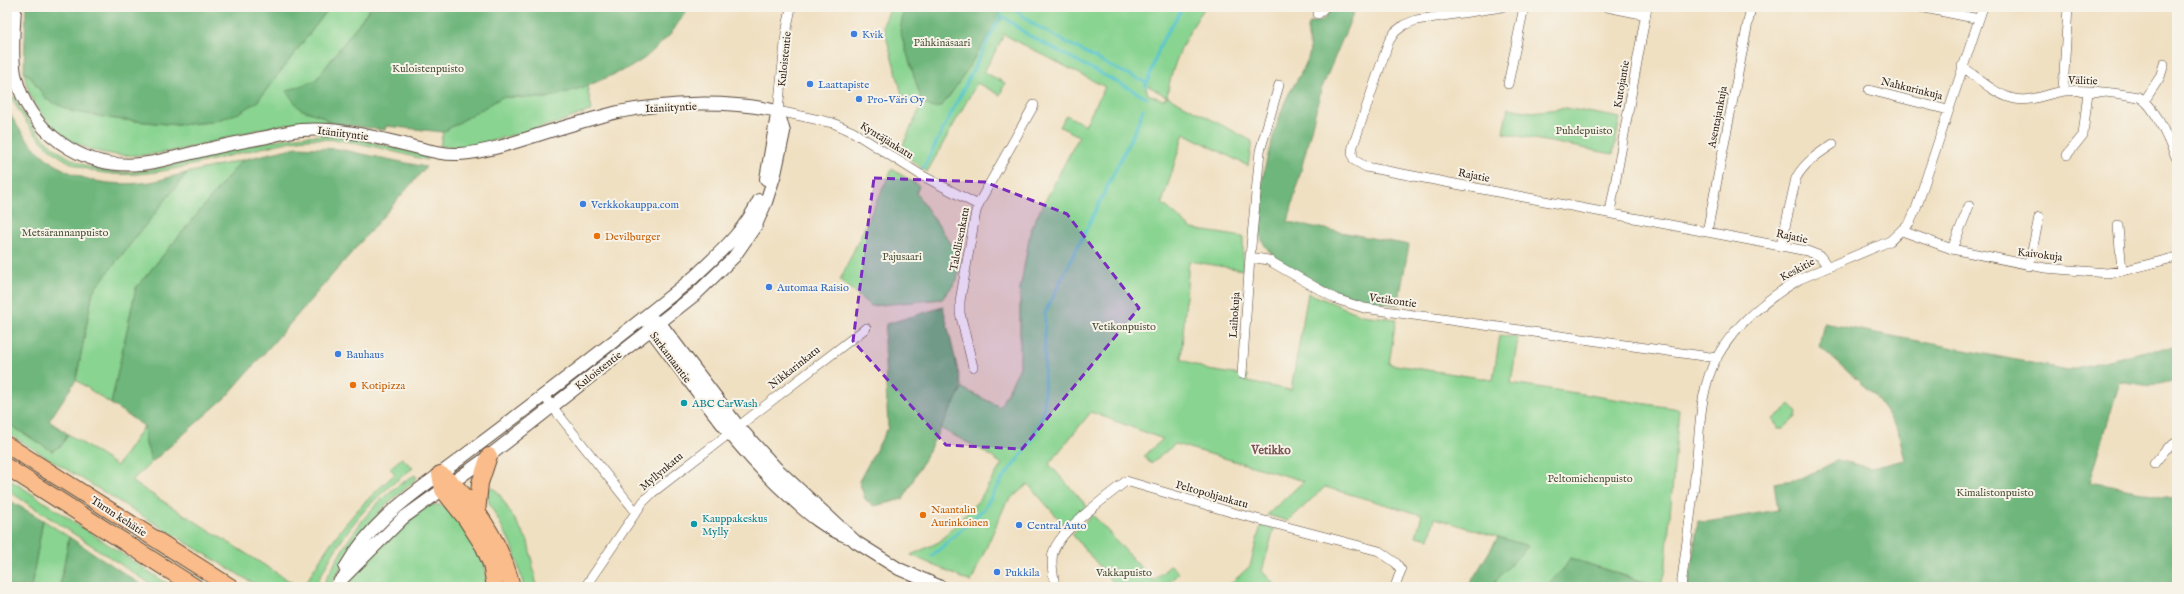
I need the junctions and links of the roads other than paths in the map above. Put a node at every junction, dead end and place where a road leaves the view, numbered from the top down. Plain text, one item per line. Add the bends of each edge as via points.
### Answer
1 (15, 7) edge
2 (791, 7) edge
3 (1325, 7) edge
4 (1502, 7) edge
5 (1524, 7) edge
6 (1607, 7) edge
7 (1751, 7) edge
8 (1920, 7) edge
9 (1983, 7) edge
10 (2068, 7) edge
11 (1646, 11) edge
12 (1318, 14) dead end
13 (1979, 19) junction
14 (2164, 64) dead end
15 (1962, 66) junction
16 (1508, 84) dead end
17 (1279, 85) dead end
18 (1869, 90) dead end
19 (2063, 91) junction
20 (2088, 92) junction
21 (2145, 100) junction
22 (1034, 105) dead end
23 (1948, 110) junction
24 (778, 111) junction
25 (1833, 144) dead end
26 (2067, 155) dead end
27 (2177, 159) edge
28 (978, 205) junction
29 (1969, 206) dead end
30 (1610, 212) junction
31 (2039, 217) dead end
32 (2118, 226) dead end
33 (1902, 231) junction
34 (1707, 232) junction
35 (1781, 245) junction
36 (1952, 249) junction
37 (1250, 257) junction
38 (2177, 257) edge
39 (1828, 266) junction
40 (2029, 266) junction
41 (2122, 271) junction
42 (645, 316) junction
43 (655, 326) junction
44 (866, 328) dead end
45 (1717, 358) junction
46 (972, 367) dead end
47 (1242, 374) dead end
48 (543, 395) junction
49 (552, 406) junction
50 (733, 429) junction
51 (2177, 442) edge
52 (7, 445) edge
53 (489, 456) junction
54 (2154, 464) dead end
55 (7, 467) edge
56 (445, 482) junction
57 (636, 512) junction
58 (477, 513) junction
59 (338, 584) edge
60 (195, 587) edge
61 (231, 587) edge
62 (495, 587) edge
63 (512, 587) edge
64 (585, 587) edge
65 (941, 587) edge
66 (1055, 587) edge
67 (1395, 587) edge
68 (1681, 587) edge

1 - 24 street, Itäniityntie via 13,45 16,74 22,94 32,113 47,132 61,143 91,158 118,164 151,163 302,130 345,131 456,154 486,150 606,115 640,109 687,105 756,107
2 - 24 street, Kuloistentie
3 - 12 street
4 - 30 street, Rajatie via 1416,20 1395,32 1384,54 1353,146 1354,160 1366,167
5 - 16 street
6 - 11 street
7 - 34 street, Asentajankuja
8 - 13 street
9 - 13 street, Keskitie
10 - 19 street
11 - 30 street, Kutojantie
13 - 15 street, Keskitie
14 - 21 street via 2160,77
15 - 19 street, Välitie via 2011,98 2027,100
15 - 23 street, Keskitie
17 - 37 street via 1260,151
18 - 23 street, Nahkurinkuja
19 - 20 street, Välitie
20 - 21 street, Välitie via 2132,96
20 - 26 street via 2083,135
21 - 27 street
22 - 28 street, Talollisenkatu
23 - 33 street, Keskitie via 1916,209
24 - 28 street, Kyntäjänkatu via 833,123 864,138 921,175
24 - 42 street, Kuloistentie via 766,178 748,221 725,248
24 - 43 street, Kuloistentie via 784,132 782,149 771,188 756,225 722,270
25 - 35 street via 1801,168 1796,178
28 - 46 street, Talollisenkatu via 960,301 960,313
29 - 36 street
30 - 34 street, Rajatie
31 - 40 street
32 - 41 street
33 - 36 street, Kaivokuja
33 - 39 street, Keskitie via 1890,241
34 - 35 street, Rajatie
35 - 39 street, Rajatie via 1814,253
36 - 40 street, Kaivokuja
37 - 45 street, Vetikontie via 1268,260 1336,299 1364,308
37 - 47 street, Laihokuja
38 - 41 street, Kaivokuja
39 - 45 street, Keskitie via 1778,293 1731,336
40 - 41 street, Kaivokuja via 2107,273
42 - 43 street, Sarkamaantie
42 - 48 street, Kuloistentie
43 - 49 street, Kuloistentie
43 - 50 street, Sarkamaantie
44 - 50 street, Nikkarinkatu
45 - 68 street, Keskitie via 1704,395
48 - 49 street
48 - 56 street, Kuloistentie
49 - 53 street, Kuloistentie
49 - 57 street
50 - 57 street, Myllynkatu via 663,484
50 - 65 street, Sarkamaantie via 772,481 799,506 832,531 849,537 899,568
51 - 54 street via 2166,449
52 - 61 highway, Turun kehätie
53 - 56 street, Kuloistentie
53 - 58 highway via 480,483
55 - 60 highway, Turun kehätie
56 - 58 highway
56 - 59 street, Kuloistentie via 397,506 380,522 346,567
56 - 62 highway via 484,547 491,564
57 - 64 street, Myllynkatu
58 - 63 highway via 499,550
66 - 67 street, Peltopohjankatu via 1052,554 1059,540 1126,481 1234,513 1379,551 1396,563 1400,570

